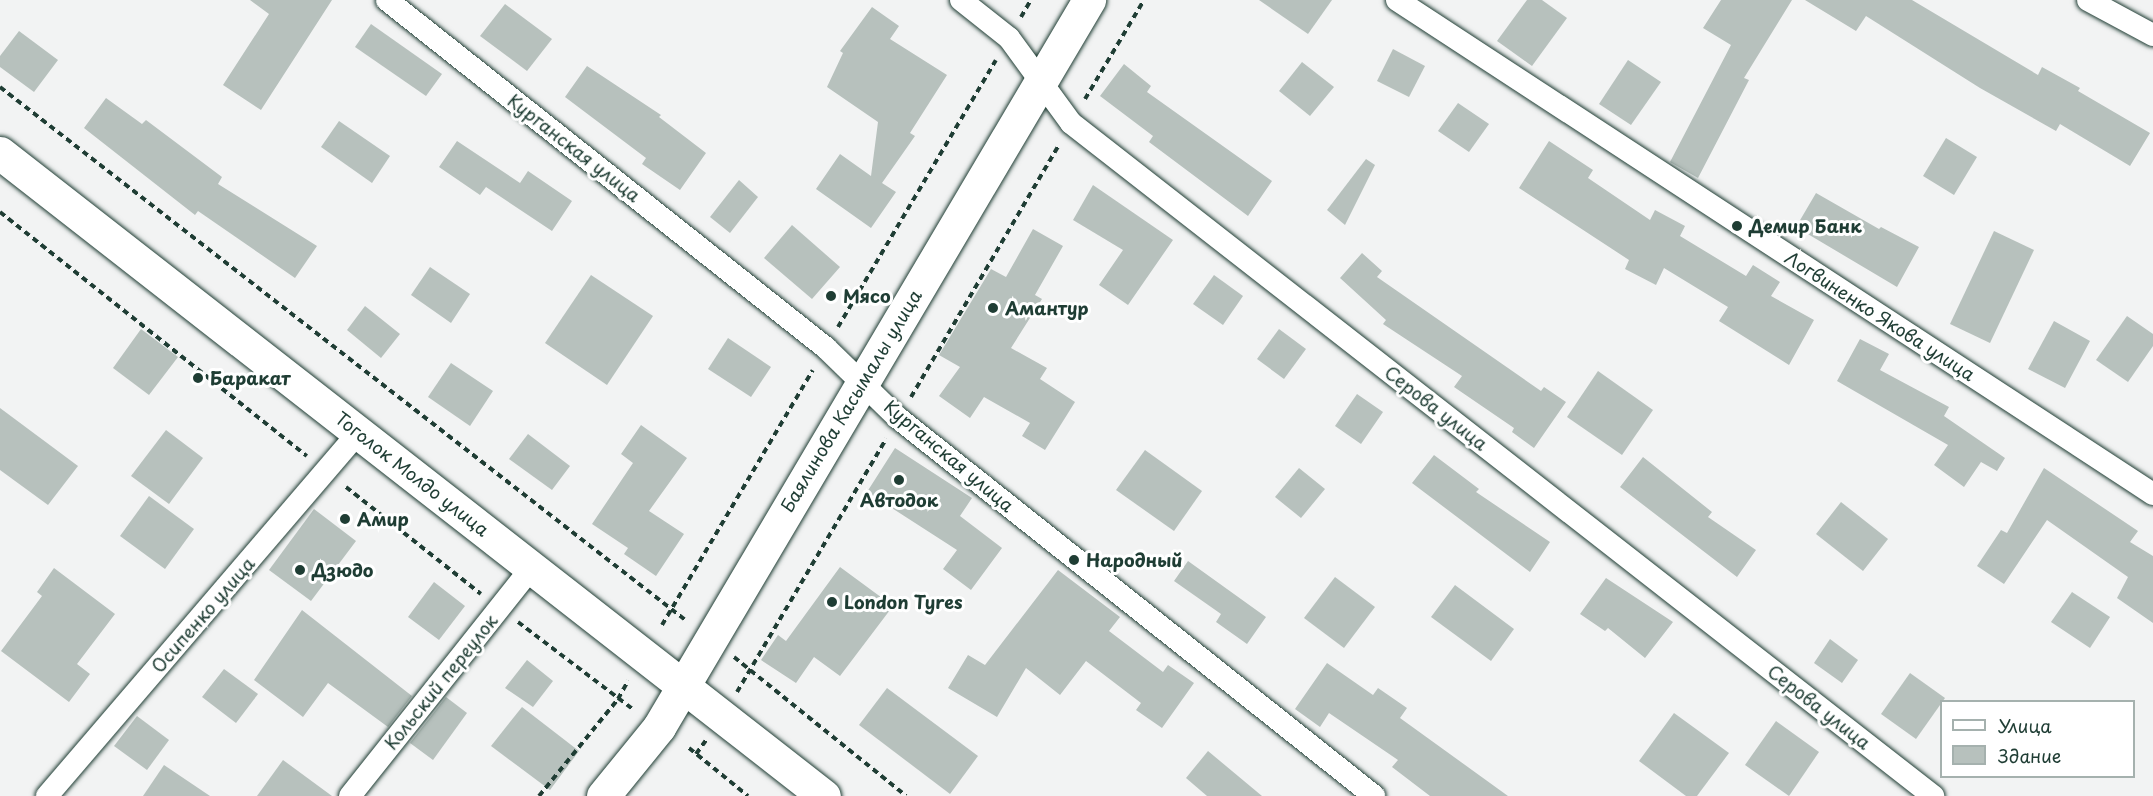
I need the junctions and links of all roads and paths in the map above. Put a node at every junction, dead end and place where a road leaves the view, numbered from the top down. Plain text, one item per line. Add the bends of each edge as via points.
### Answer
1 (387, 0) edge
2 (961, 0) edge
3 (1031, 0) edge
4 (1089, 0) edge
5 (1143, 0) edge
6 (1396, 0) edge
7 (2088, 0) edge
8 (2153, 35) edge
9 (1009, 38) junction
10 (1039, 84) junction
11 (0, 87) edge
12 (1071, 123) junction
13 (3, 160) edge
14 (826, 348) junction
15 (864, 380) junction
16 (898, 418) junction
17 (359, 432) junction
18 (2153, 494) edge
19 (532, 567) junction
20 (671, 610) junction
21 (684, 619) dead end
22 (662, 625) dead end
23 (728, 652) dead end
24 (750, 671) junction
25 (633, 672) dead end
26 (682, 686) junction
27 (736, 695) dead end
28 (689, 748) dead end
29 (47, 796) edge
30 (350, 796) edge
31 (539, 796) edge
32 (603, 796) edge
33 (747, 796) edge
34 (824, 796) edge
35 (906, 796) edge
36 (1374, 796) edge
37 (1933, 796) edge

1 - 14 street, Курганская улица
2 - 9 street, Серова улица
3 - 9 path
4 - 10 main road, Баялинова Касымалы улица
5 - 12 path
6 - 18 street, Логвиненко Якова улица
7 - 8 street
9 - 10 street, Серова улица
9 - 14 path
10 - 12 street, Серова улица
10 - 15 main road, Баялинова Касымалы улица
11 - 20 path
12 - 16 path
12 - 37 street, Серова улица
13 - 17 main road, Тоголок Молдо улица
14 - 15 street, Курганская улица
14 - 20 path
15 - 16 street, Курганская улица
15 - 26 main road, Баялинова Касымалы улица
16 - 24 path
16 - 36 street, Курганская улица
17 - 19 main road, Тоголок Молдо улица
17 - 29 street, Осипенко улица
19 - 26 main road, Тоголок Молдо улица
19 - 30 street, Кольский переулок
20 - 21 path
20 - 22 path
23 - 24 path
24 - 27 path
24 - 35 path
25 - 31 path via 618,699
26 - 32 main road, Баялинова Касымалы улица via 658,727
26 - 34 main road, Тоголок Молдо улица
28 - 33 path

